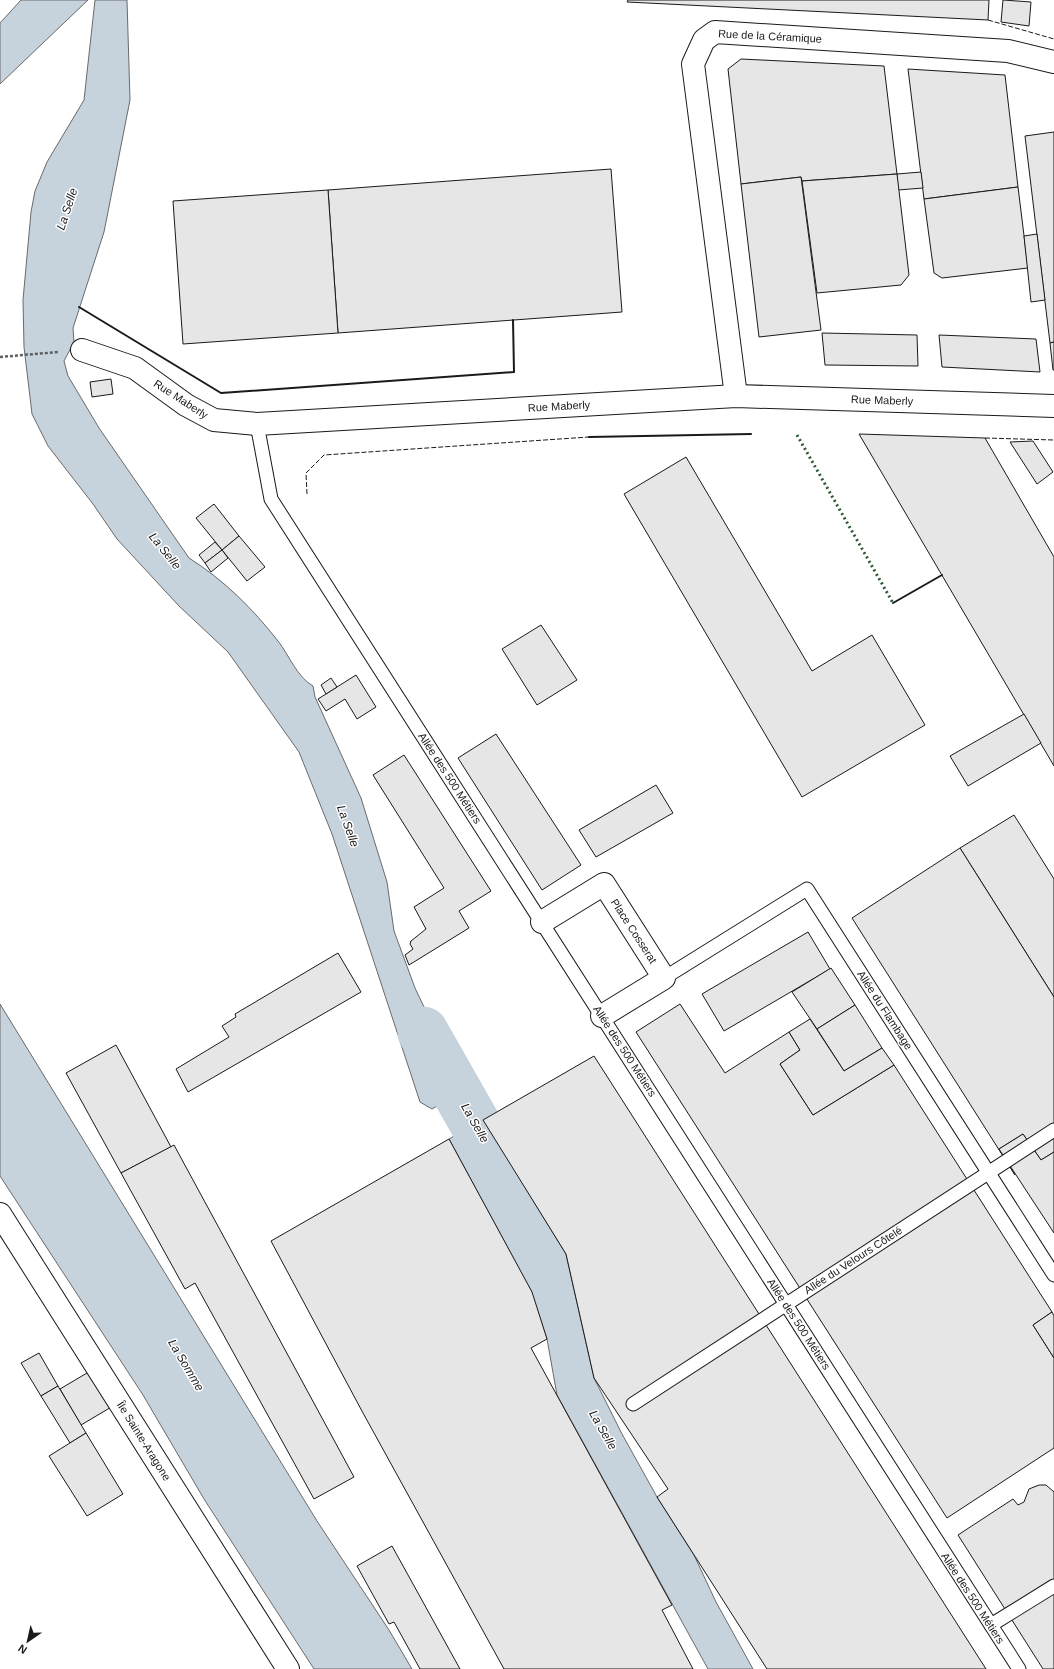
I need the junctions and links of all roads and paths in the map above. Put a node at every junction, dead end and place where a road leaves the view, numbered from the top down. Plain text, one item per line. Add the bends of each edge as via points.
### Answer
1 (1054, 62) edge
2 (82, 350) joint
3 (0, 357) edge
4 (736, 396) junction
5 (1054, 406) edge
6 (257, 424) junction
7 (542, 922) junction
8 (664, 978) junction
9 (602, 1016) junction
10 (1054, 1130) edge
11 (989, 1172) junction
12 (0, 1214) edge
13 (1054, 1274) edge
14 (786, 1304) junction
15 (633, 1404) dead end
16 (1054, 1586) edge
17 (991, 1625) junction
18 (288, 1669) edge
19 (1019, 1669) edge

1 - 4 street, Rue de la Céramique via 1008,51 714,32 704,40 693,64
2 - 3 path
2 - 6 street, Rue Maberly via 135,368 186,404 214,420
4 - 5 street, Rue Maberly
4 - 6 street, Rue Maberly
6 - 7 lane, Allée des 500 Métiers via 272,499
7 - 8 street, Place Cosserat via 604,884
7 - 9 lane, Allée des 500 Métiers
8 - 9 street
8 - 11 lane, Allée du Flambage via 808,888
9 - 14 lane, Allée des 500 Métiers
10 - 11 lane, Allée du Velours Côtelé
11 - 13 lane, Allée du Flambage
11 - 14 lane, Allée du Velours Côtelé
12 - 18 street, Île Sainte-Aragone
14 - 15 lane, Allée du Velours Côtelé
14 - 17 lane, Allée des 500 Métiers
16 - 17 lane
17 - 19 lane, Allée des 500 Métiers

